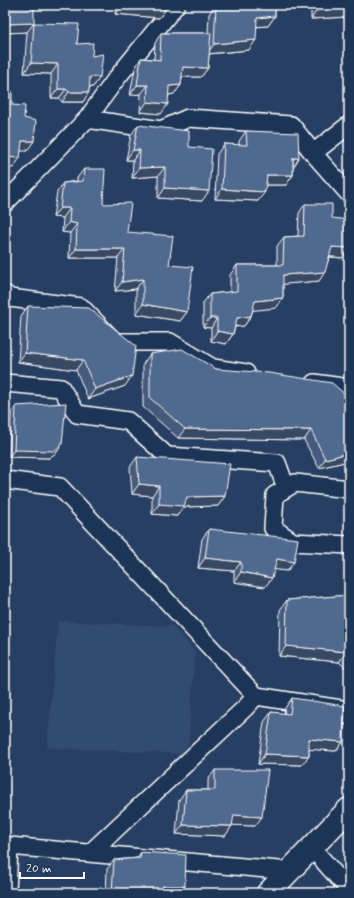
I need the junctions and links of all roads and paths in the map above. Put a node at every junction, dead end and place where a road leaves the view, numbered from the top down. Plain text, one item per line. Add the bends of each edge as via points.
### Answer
1 (176, 5) edge
2 (87, 120) junction
3 (349, 125) edge
4 (313, 153) junction
5 (349, 194) edge
6 (5, 203) edge
7 (7, 298) edge
8 (258, 375) edge
9 (296, 380) edge
10 (5, 383) edge
11 (349, 388) edge
12 (5, 480) edge
13 (286, 488) junction
14 (349, 489) edge
15 (349, 545) edge
16 (256, 696) junction
17 (349, 716) edge
18 (349, 809) edge
19 (7, 846) edge
20 (312, 848) junction
21 (90, 853) junction
22 (290, 871) junction
23 (349, 890) edge
24 (7, 893) edge
25 (268, 893) edge

1 - 2 street
2 - 4 street via 162,130 188,118 291,125
2 - 6 street
3 - 4 street
4 - 5 street
7 - 8 street via 81,307 116,342 170,342 213,368
9 - 11 street
10 - 13 street via 61,388 78,414 128,421 167,456 277,463
12 - 16 street via 60,487
13 - 14 street via 295,483
13 - 15 street via 275,495 273,528 293,542
16 - 17 street via 341,709
16 - 21 street
18 - 20 street
19 - 21 street
19 - 24 street
20 - 22 street
20 - 23 street
21 - 22 street
22 - 25 street

